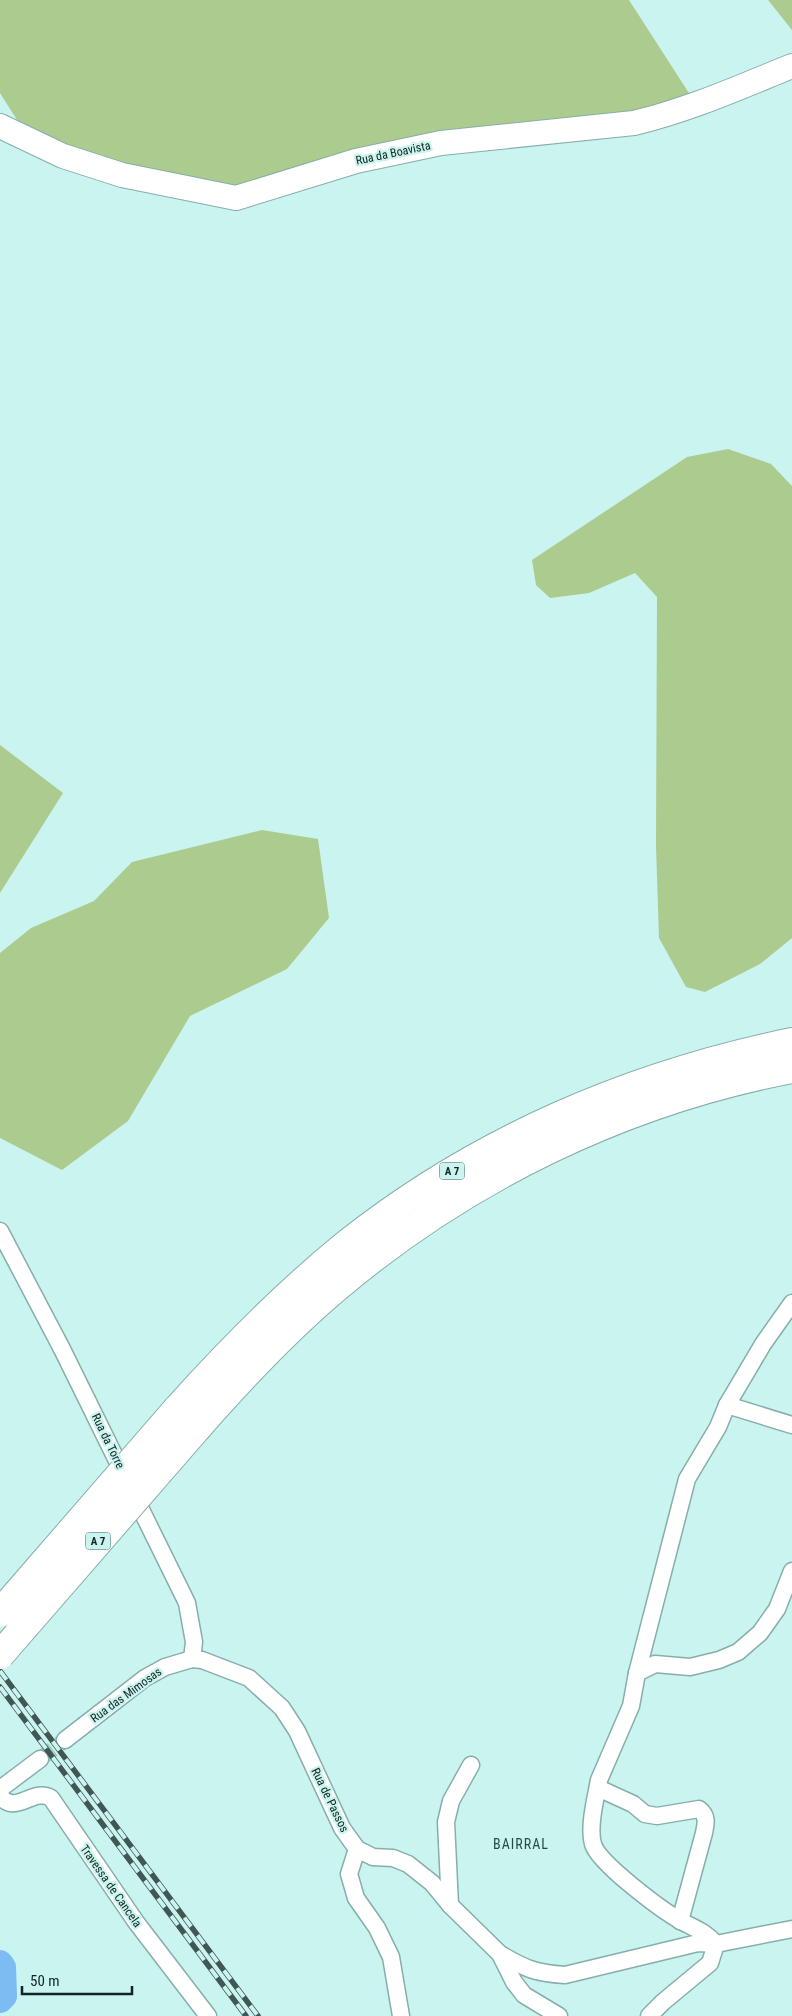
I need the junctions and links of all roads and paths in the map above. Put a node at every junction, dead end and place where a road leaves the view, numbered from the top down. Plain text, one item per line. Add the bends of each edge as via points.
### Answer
1 (792, 66) edge
2 (0, 126) edge
3 (792, 1042) edge
4 (792, 1069) edge
5 (0, 1231) edge
6 (792, 1303) edge
7 (727, 1405) junction
8 (792, 1425) edge
9 (792, 1571) edge
10 (0, 1613) edge
11 (0, 1655) edge
12 (192, 1659) junction
13 (637, 1673) junction
14 (65, 1740) tunnel mouth
15 (40, 1759) tunnel mouth
16 (471, 1765) dead end
17 (598, 1788) junction
18 (0, 1789) edge
19 (0, 1796) edge
20 (357, 1849) junction
21 (450, 1905) junction
22 (680, 1921) junction
23 (792, 1929) edge
24 (716, 1944) junction
25 (500, 1954) junction
26 (208, 2016) edge
27 (400, 2016) edge
28 (558, 2016) edge
29 (649, 2016) edge

1 - 2 street, Rua da Boavista via 696,104 634,123 441,143 356,161 236,198 122,175 63,156
3 - 10 highway, A 7, bridge via 705,1062 617,1091 532,1128 451,1172 374,1224 308,1276 241,1341 177,1409
4 - 11 highway, A 7, bridge via 724,1084 644,1109 574,1138 490,1180 410,1231 335,1289 272,1348 198,1427
5 - 12 street, Rua da Torre via 187,1603 194,1642
6 - 7 street
7 - 8 street
7 - 13 street via 718,1427 687,1479
9 - 13 street via 778,1609 760,1633 738,1652 690,1666 655,1664
12 - 14 street, Rua das Mimosas via 165,1667 145,1678
12 - 20 street, Rua de Passos via 212,1662 249,1678 282,1708 297,1730 342,1828
13 - 17 street via 631,1706
15 - 18 street
16 - 21 street via 451,1801 446,1822
17 - 22 street via 592,1816 593,1844 616,1872
17 - 22 street via 633,1804 646,1814 657,1816 699,1809 704,1813 704,1833
19 - 26 street, Travessa de Cancela via 10,1803 41,1795 51,1798 136,1922
20 - 21 street via 373,1857 393,1858 408,1864 432,1883
20 - 27 street via 349,1874 356,1898 377,1928 391,1957
21 - 25 street
22 - 24 street via 705,1932
23 - 24 street
24 - 25 street via 698,1943 565,1975 525,1968
24 - 29 street via 710,1963
25 - 28 street via 524,1995

